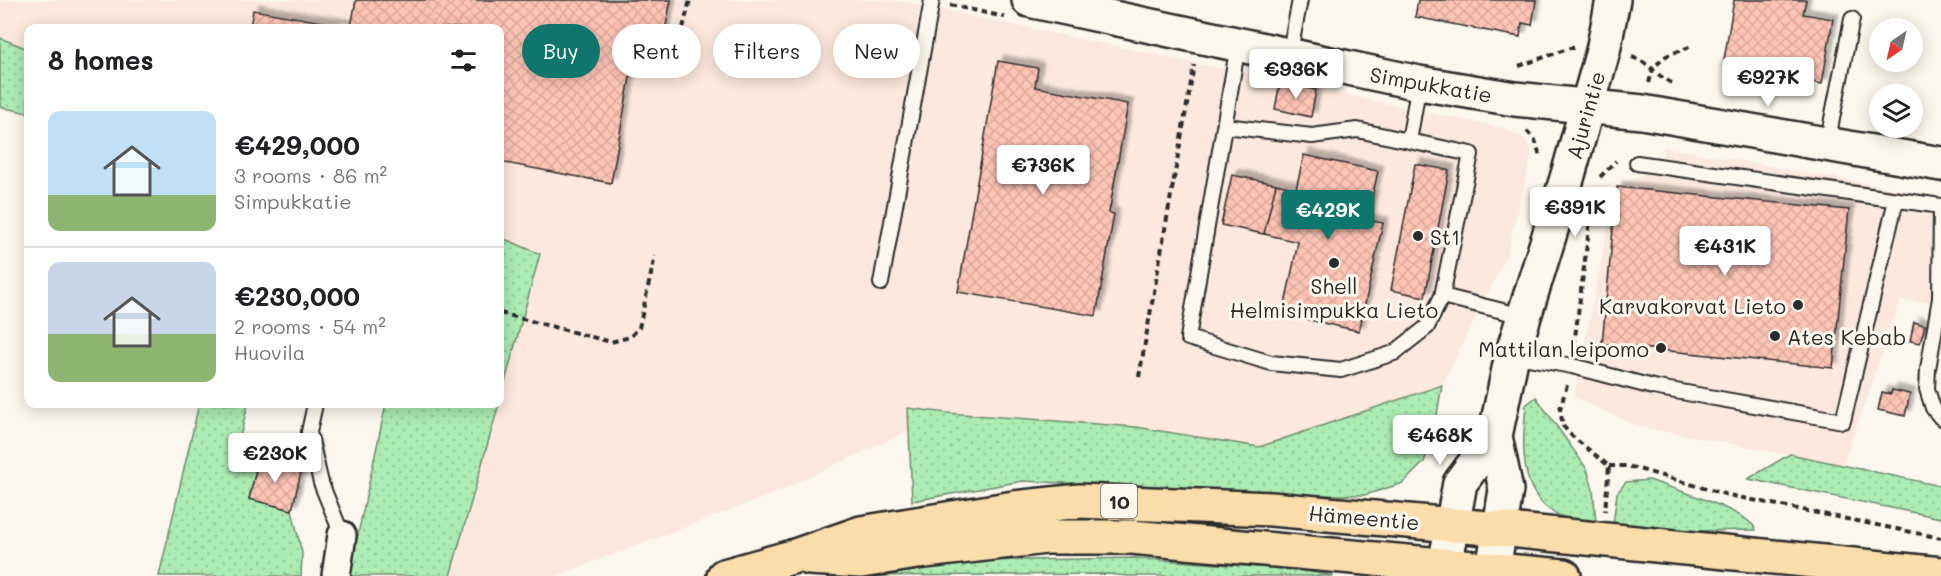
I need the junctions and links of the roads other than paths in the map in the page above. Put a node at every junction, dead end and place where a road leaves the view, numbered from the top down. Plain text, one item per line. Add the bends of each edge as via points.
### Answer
1 (932, 0) edge
2 (1029, 0) edge
3 (1300, 0) edge
4 (1613, 0) edge
5 (1852, 19) dead end
6 (1238, 45) junction
7 (1289, 56) junction
8 (1419, 83) junction
9 (1587, 106) junction
10 (1225, 126) junction
11 (1409, 141) junction
12 (1827, 144) junction
13 (1637, 163) dead end
14 (1941, 164) edge
15 (1896, 200) junction
16 (1941, 206) edge
17 (881, 283) dead end
18 (1442, 297) junction
19 (1523, 316) junction
20 (1512, 355) junction
21 (314, 408) edge
22 (1941, 418) edge
23 (1495, 436) junction
24 (1452, 525) junction
25 (1499, 529) junction
26 (342, 535) joint
27 (792, 558) junction
28 (1445, 571) edge
29 (1492, 573) edge
30 (1941, 574) edge
31 (336, 576) edge
32 (724, 576) edge
33 (1564, 576) edge

1 - 17 lane
2 - 6 street, Simpukkatie
3 - 7 lane
4 - 9 street, Ajurintie
5 - 12 lane
6 - 7 street, Simpukkatie
6 - 10 lane
7 - 8 street, Simpukkatie
8 - 9 street, Simpukkatie
8 - 11 lane
9 - 12 street, Simpukkatie
9 - 19 street, Ajurintie
10 - 11 lane via 1312,136 1357,130
10 - 18 lane via 1188,338 1271,363 1341,370 1394,353 1427,327
11 - 18 lane via 1471,154
12 - 14 street, Simpukkatie
13 - 15 lane
15 - 16 lane
15 - 20 lane via 1843,421 1653,387
16 - 22 lane via 1940,298 1927,389
18 - 19 lane
19 - 20 street, Ajurintie
20 - 23 street, Ajurintie
21 - 26 lane via 309,432 321,483
23 - 24 street, Ajurintie via 1460,483
23 - 25 street, Ajurintie via 1506,490
24 - 25 highway, Hämeentie / 10
24 - 27 highway, Hämeentie / 10 via 1271,509 1080,501 861,533
24 - 28 street, Ajurintie
25 - 29 street, Ajurintie
25 - 30 highway, Hämeentie / 10
26 - 31 street
27 - 28 highway, Hämeentie / 10 via 861,561 1046,537 1131,537 1266,548
27 - 32 highway, Hämeentie / 10
28 - 29 highway, Hämeentie / 10
29 - 33 highway, Hämeentie / 10

